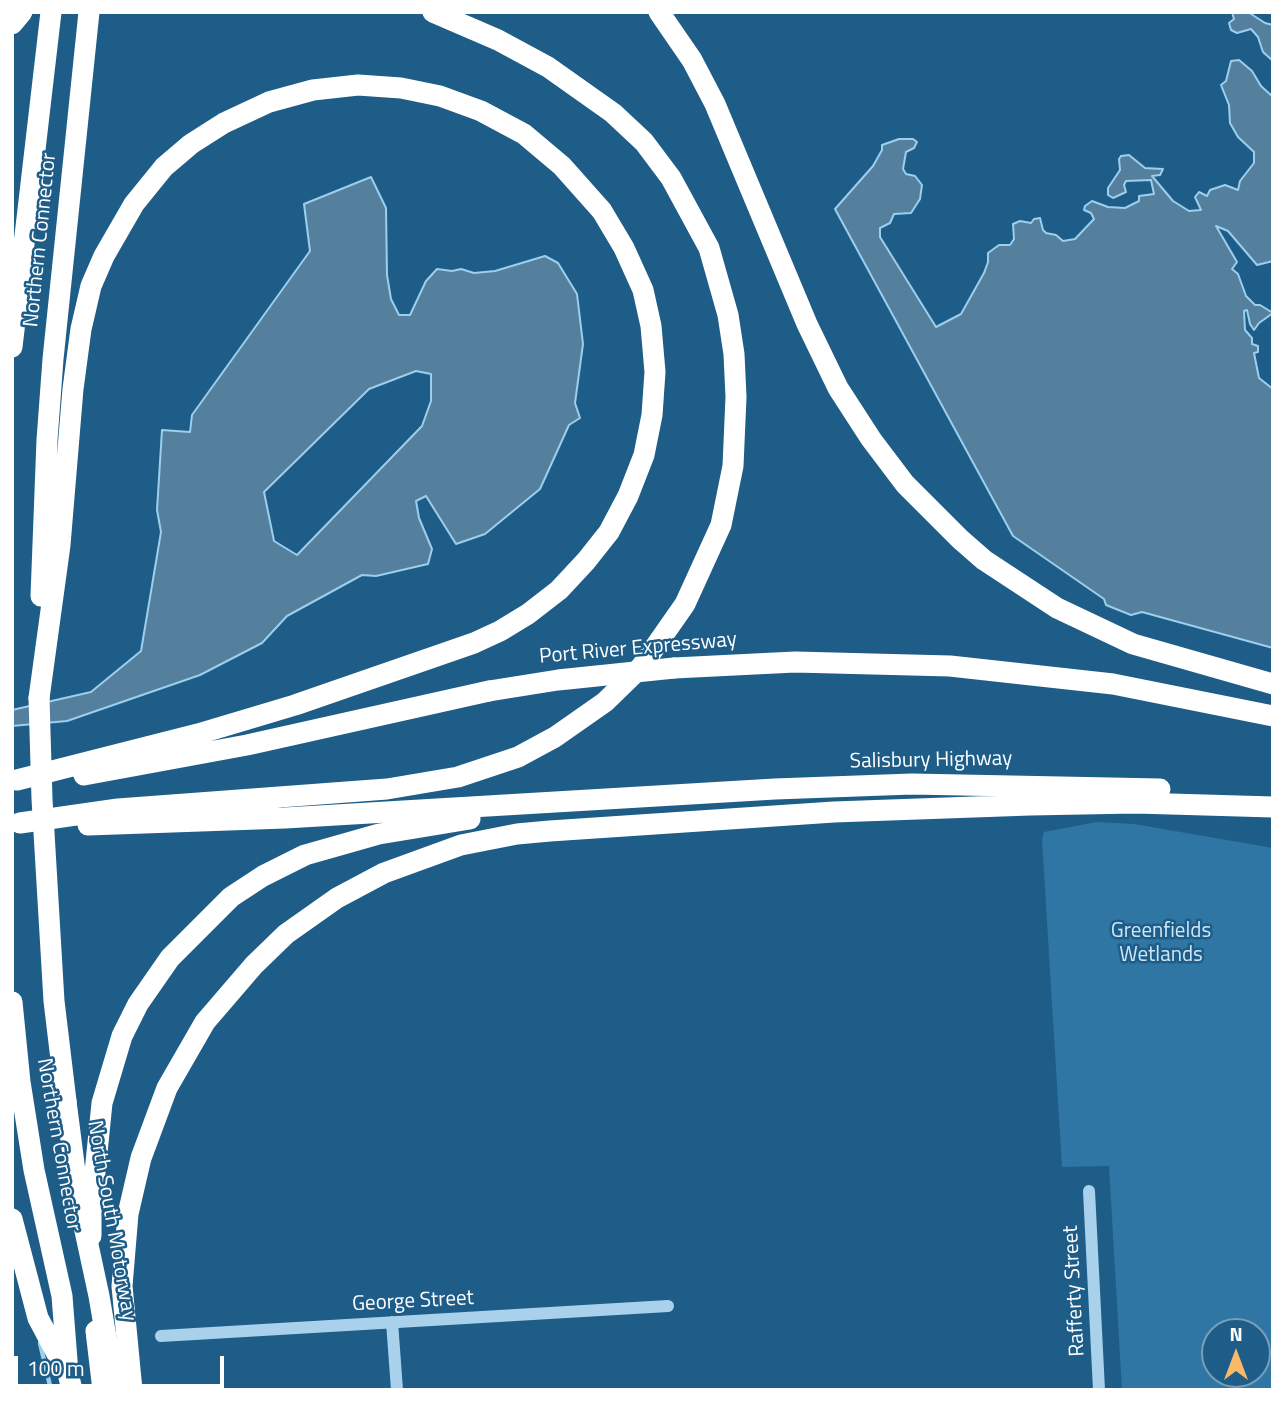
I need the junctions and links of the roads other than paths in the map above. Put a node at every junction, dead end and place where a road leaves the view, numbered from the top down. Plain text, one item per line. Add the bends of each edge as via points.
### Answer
1 (22, 12) edge
2 (51, 12) edge
3 (89, 12) edge
4 (433, 12) edge
5 (660, 12) edge
6 (12, 24) edge
7 (12, 347) edge
8 (1273, 684) edge
9 (39, 698) junction
10 (1273, 716) edge
11 (15, 780) edge
12 (1273, 794) edge
13 (589, 801) junction
14 (1273, 807) edge
15 (16, 824) edge
16 (12, 1002) edge
17 (66, 1101) joint
18 (1089, 1191) dead end
19 (12, 1219) edge
20 (668, 1306) dead end
21 (392, 1322) junction
22 (161, 1336) dead end
23 (70, 1381) edge
24 (103, 1390) edge
25 (115, 1390) edge
26 (132, 1390) edge
27 (397, 1390) edge
28 (1099, 1390) edge

1 - 6 highway
2 - 7 highway, Northern Connector
3 - 9 highway, Northern Connector via 47,440
4 - 15 highway via 548,67 613,114 644,142 671,178 709,248 734,354 733,466 721,525 685,604 641,667 605,702 518,757 458,777 387,789 118,809
5 - 8 highway via 711,95 838,388 905,484 984,560 1057,608 1133,644
9 - 11 highway via 60,545 72,389 91,286 134,204 164,167 224,123 269,102 313,90 358,85 440,96 481,111 524,135 562,166 602,211 643,290 655,372 644,456 609,531 586,561 528,614 474,643 198,734
9 - 17 highway, Northern Connector, bridge via 54,1001
10 - 11 highway, Port River Expressway, bridge via 1113,684 950,666 820,662 674,668 489,691 175,760 79,776
12 - 13 highway, Salisbury Highway via 912,784
13 - 15 highway via 285,818
13 - 24 highway via 379,834 305,855 231,897 170,958 122,1036 102,1103 91,1212 91,1273
14 - 26 highway via 1017,805 539,832 461,845 384,873 337,898 286,934 254,965 205,1022 167,1088 141,1158 128,1214 122,1286
16 - 23 highway, Northern Connector via 34,1171 62,1296
17 - 25 highway, North South Motorway, bridge via 79,1203
18 - 28 street, Rafferty Street
19 - 23 highway via 38,1318
20 - 21 street, George Street
21 - 22 street, George Street
21 - 27 street

